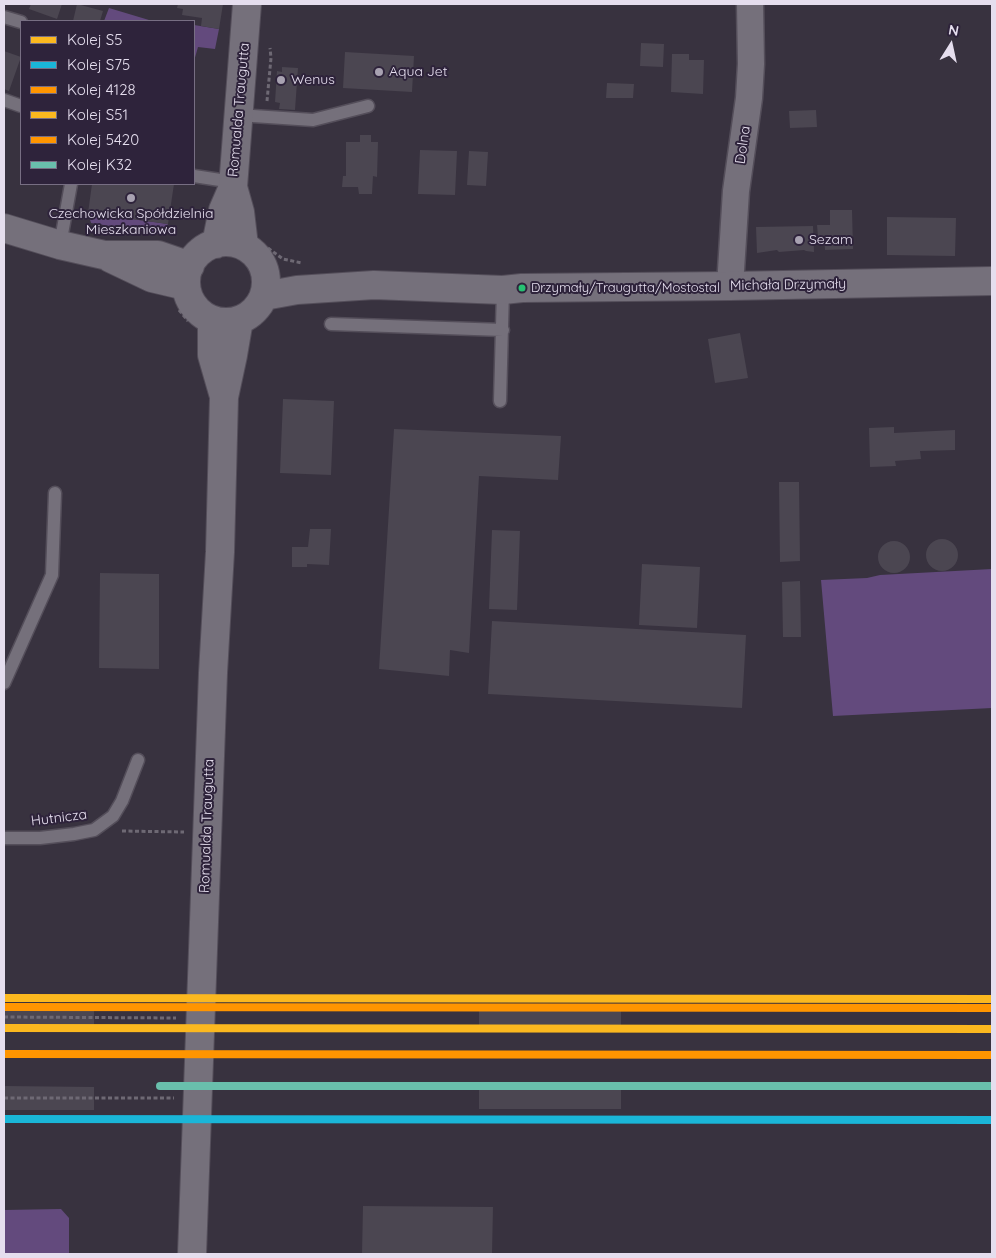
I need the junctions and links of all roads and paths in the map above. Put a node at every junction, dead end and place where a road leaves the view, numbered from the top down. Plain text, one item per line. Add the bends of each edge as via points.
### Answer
1 (247, 4) edge
2 (750, 4) edge
3 (4, 17) edge
4 (20, 22) edge
5 (4, 100) edge
6 (20, 106) edge
7 (368, 106) dead end
8 (238, 115) junction
9 (195, 176) edge
10 (71, 185) edge
11 (233, 185) junction
12 (4, 228) edge
13 (216, 244) junction
14 (60, 245) junction
15 (244, 246) junction
16 (992, 280) edge
17 (264, 283) junction
18 (184, 286) junction
19 (730, 286) junction
20 (503, 290) junction
21 (238, 320) junction
22 (201, 324) junction
23 (331, 324) dead end
24 (503, 330) junction
25 (224, 397) junction
26 (500, 401) dead end
27 (55, 493) dead end
28 (4, 683) edge
29 (138, 760) dead end
30 (94, 830) junction
31 (189, 832) dead end
32 (4, 838) edge
33 (4, 1017) edge
34 (168, 1018) dead end
35 (4, 1098) edge
36 (165, 1098) dead end
37 (192, 1254) edge

1 - 8 street, Romualda Traugutta
2 - 19 street, Dolna via 749,98 736,191
3 - 4 lane
5 - 6 lane
7 - 8 lane via 313,120
8 - 11 street, Romualda Traugutta
9 - 11 lane
10 - 14 lane
11 - 13 street, Romualda Traugutta via 223,210
11 - 15 street
12 - 14 street
13 - 15 street
13 - 18 street via 196,256
14 - 18 street via 104,255 158,255
15 - 17 street via 260,260
16 - 19 street, Michała Drzymały
17 - 20 street, Michała Drzymały via 298,273 374,285
17 - 21 street via 258,307
18 - 22 street via 202,314
18 - 22 path via 187,320
19 - 20 street, Michała Drzymały
20 - 24 lane
21 - 22 street
21 - 25 street
22 - 25 street
23 - 24 lane
24 - 26 lane
25 - 37 street, Romualda Traugutta
27 - 28 lane via 52,575
29 - 30 lane, Hutnicza via 113,816
30 - 31 path
30 - 32 lane, Hutnicza via 40,838
33 - 34 path
35 - 36 path

